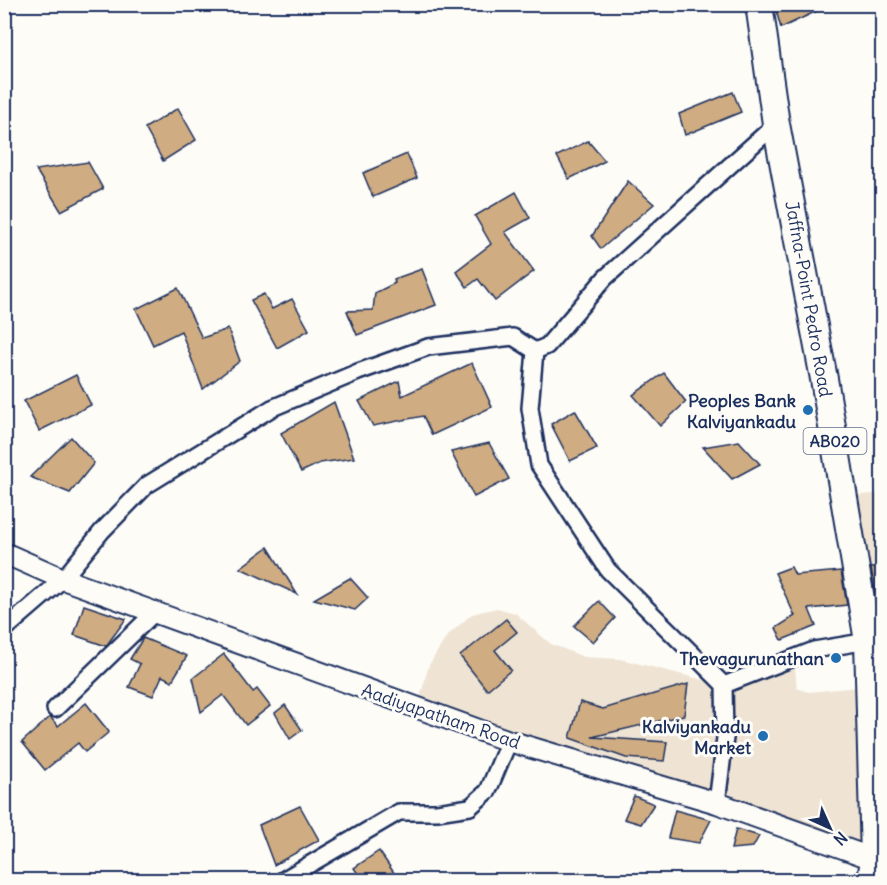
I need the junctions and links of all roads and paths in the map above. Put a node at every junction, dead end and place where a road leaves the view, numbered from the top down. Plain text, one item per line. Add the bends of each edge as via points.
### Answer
1 (759, 4) edge
2 (777, 124) junction
3 (535, 351) junction
4 (4, 553) edge
5 (63, 579) junction
6 (156, 611) junction
7 (4, 630) edge
8 (868, 641) junction
9 (724, 685) junction
10 (55, 709) dead end
11 (509, 741) junction
12 (876, 775) edge
13 (717, 803) junction
14 (876, 867) edge
15 (283, 880) edge

1 - 2 main road, Jaffna-Point Pedro Road / AB020
2 - 3 street via 605,278 547,346
2 - 8 main road, Jaffna-Point Pedro Road / AB020
3 - 5 street via 513,338 428,347 272,408 147,485
3 - 9 street via 530,408 540,465 608,570
4 - 5 street, Aadiyapatham Road
5 - 6 street, Aadiyapatham Road
5 - 7 street
6 - 10 street
6 - 11 street, Aadiyapatham Road
8 - 9 street via 814,650
8 - 12 main road, Jaffna-Point Pedro Road / AB020
9 - 13 street via 725,738
11 - 13 street, Aadiyapatham Road
11 - 15 street via 488,791 470,807 399,812
12 - 14 main road, Jaffna-Point Pedro Road / AB020
13 - 14 street, Aadiyapatham Road

